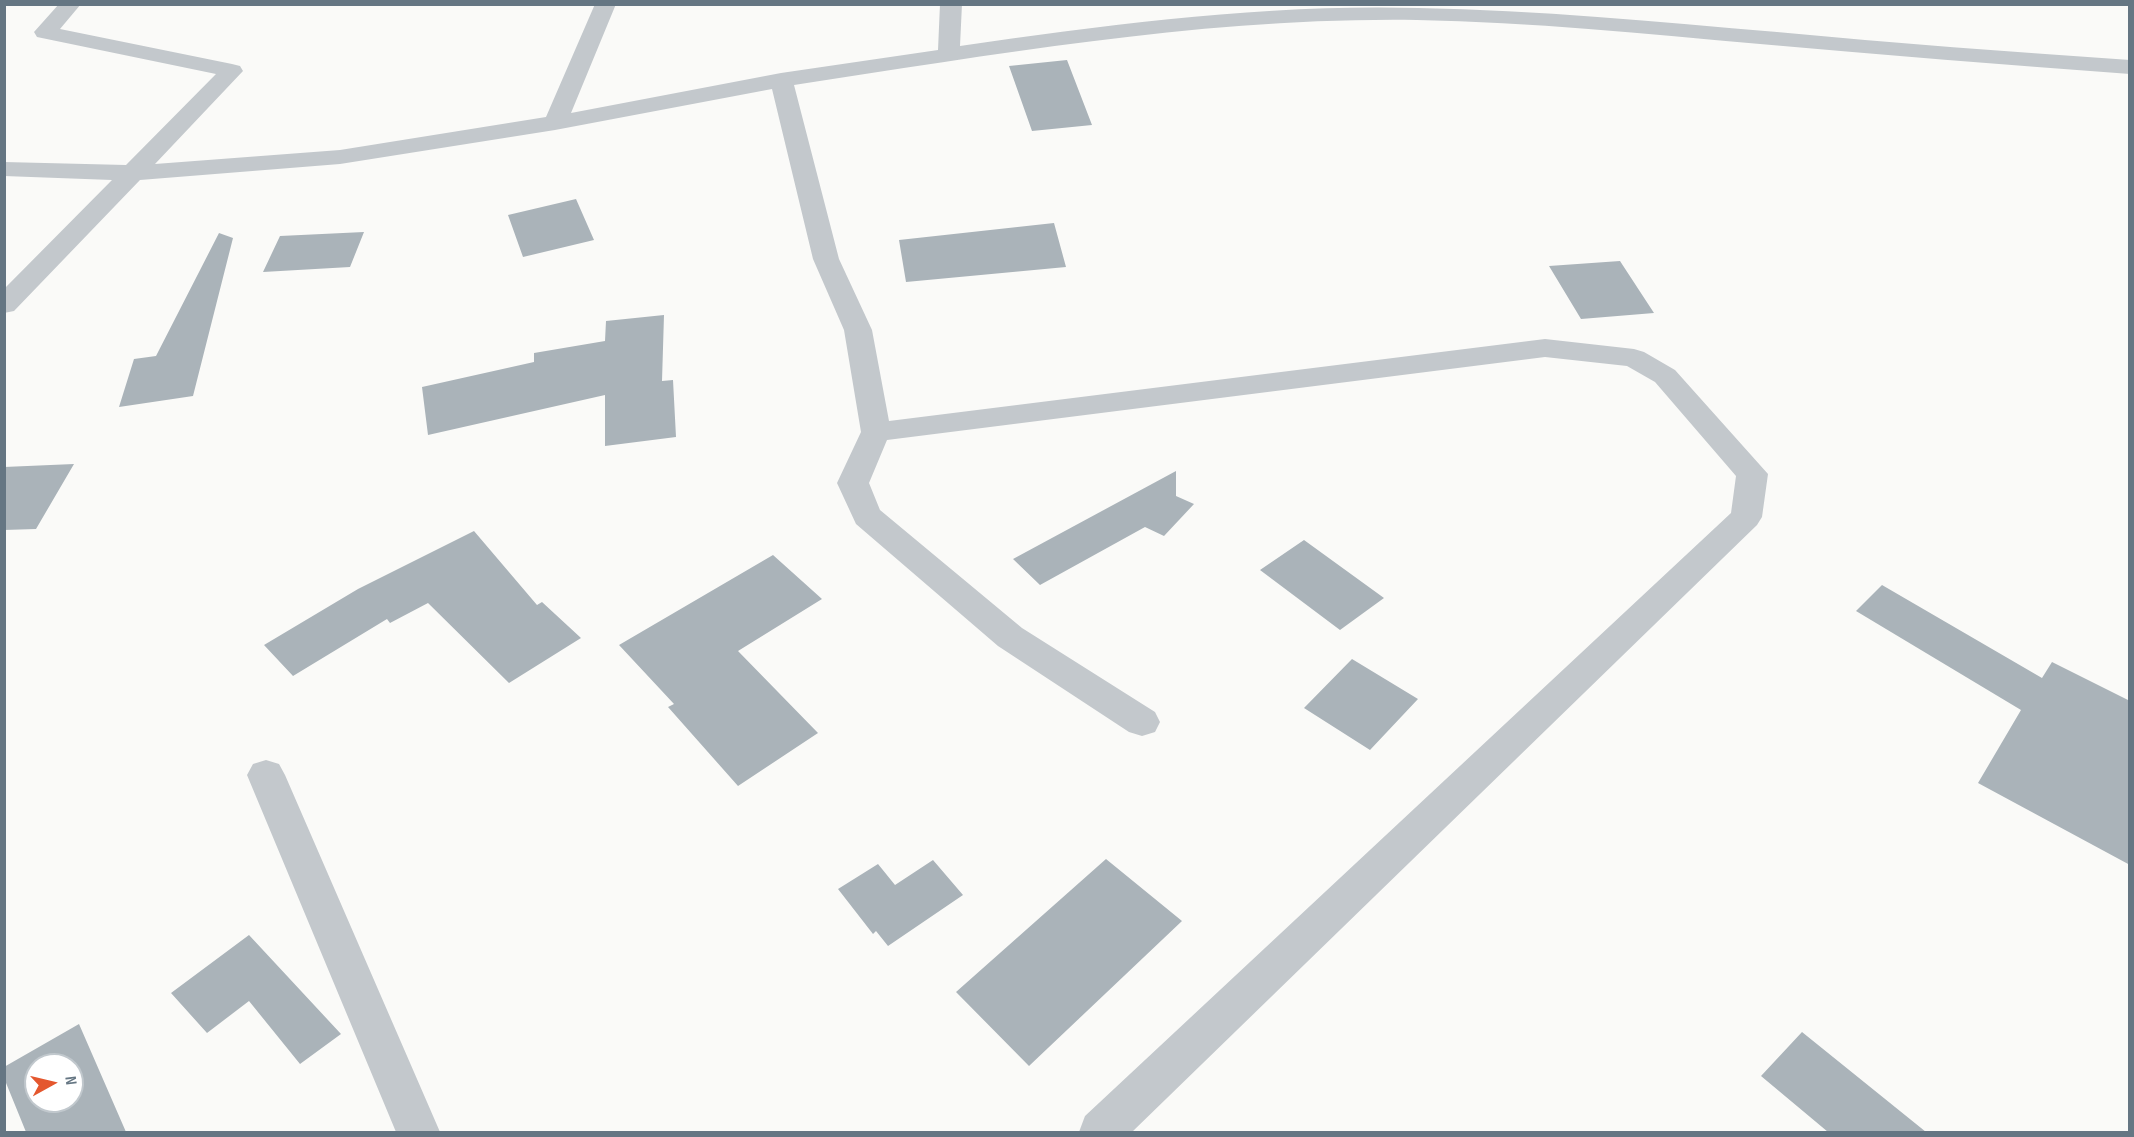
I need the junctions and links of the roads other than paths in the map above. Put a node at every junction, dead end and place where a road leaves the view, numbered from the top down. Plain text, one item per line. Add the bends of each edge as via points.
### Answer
1 (71, 4) edge
2 (606, 4) edge
3 (951, 4) edge
4 (1320, 10) edge
5 (949, 55) junction
6 (2130, 67) edge
7 (781, 80) junction
8 (555, 123) junction
9 (4, 169) edge
10 (132, 173) junction
11 (4, 305) edge
12 (876, 432) junction
13 (1142, 722) dead end
14 (266, 775) dead end
15 (418, 1132) edge
16 (1101, 1132) edge

1 - 10 street via 45,32 232,71
2 - 8 street
3 - 5 street
4 - 5 street via 1073,36
4 - 6 street via 1696,22 1957,55
5 - 7 street
7 - 8 street
7 - 12 street via 826,259 858,330
8 - 10 street via 340,157
9 - 10 street
10 - 11 street
12 - 13 street via 853,483 867,516 1010,637
12 - 16 street via 1545,348 1634,358 1665,376 1752,474 1746,518
14 - 15 street

